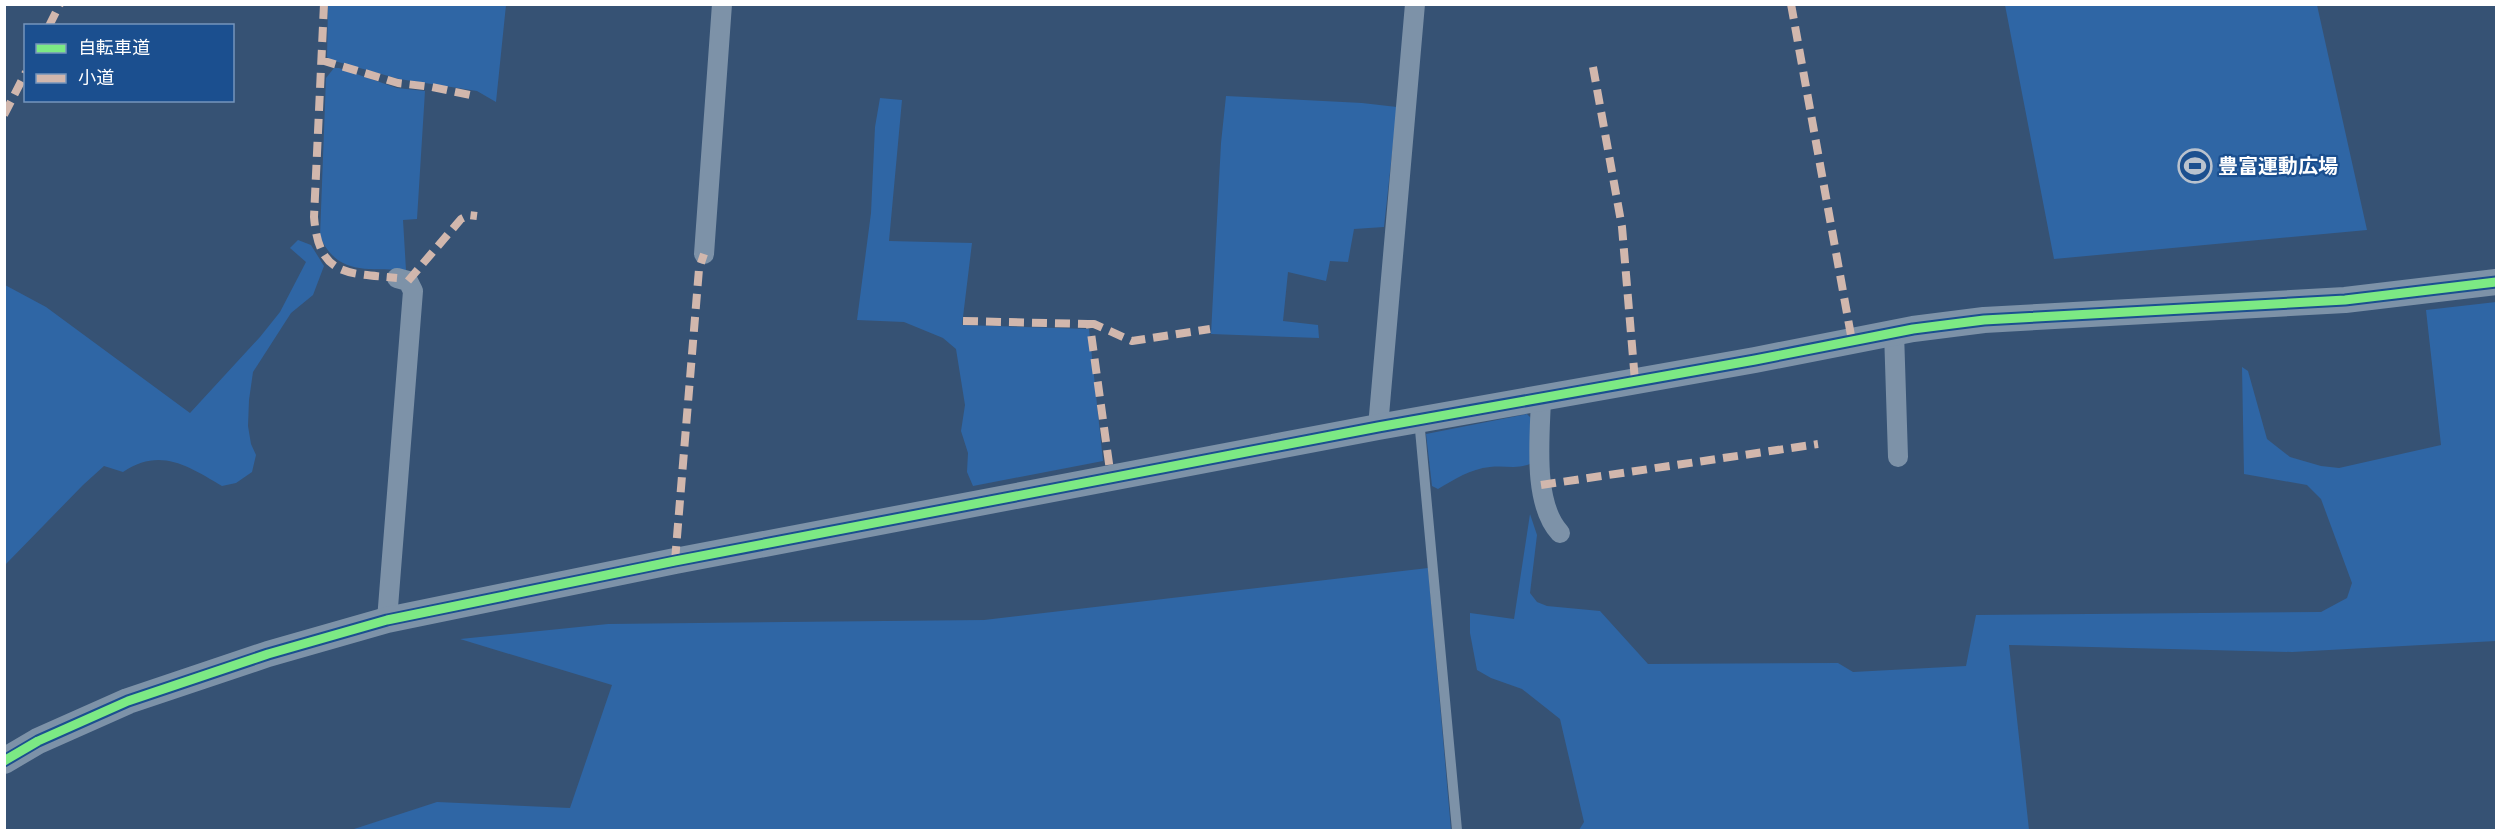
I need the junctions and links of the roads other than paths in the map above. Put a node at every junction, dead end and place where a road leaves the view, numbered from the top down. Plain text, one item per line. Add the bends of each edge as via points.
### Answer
1 (722, 4) edge
2 (1415, 4) edge
3 (704, 254) dead end
4 (397, 278) dead end
5 (2496, 282) edge
6 (1894, 333) junction
7 (1541, 398) junction
8 (1419, 419) junction
9 (1378, 426) junction
10 (1898, 457) dead end
11 (1560, 533) dead end
12 (387, 620) junction
13 (4, 761) edge
14 (1457, 831) edge

1 - 3 street
2 - 9 street
4 - 12 street via 408,282 413,291
5 - 6 street via 2344,300 1984,320
6 - 7 street
6 - 10 street
7 - 8 street
7 - 11 street via 1541,485 1546,511
8 - 9 street
8 - 14 lane
9 - 12 street via 604,574
12 - 13 street via 268,654 128,701 38,741

